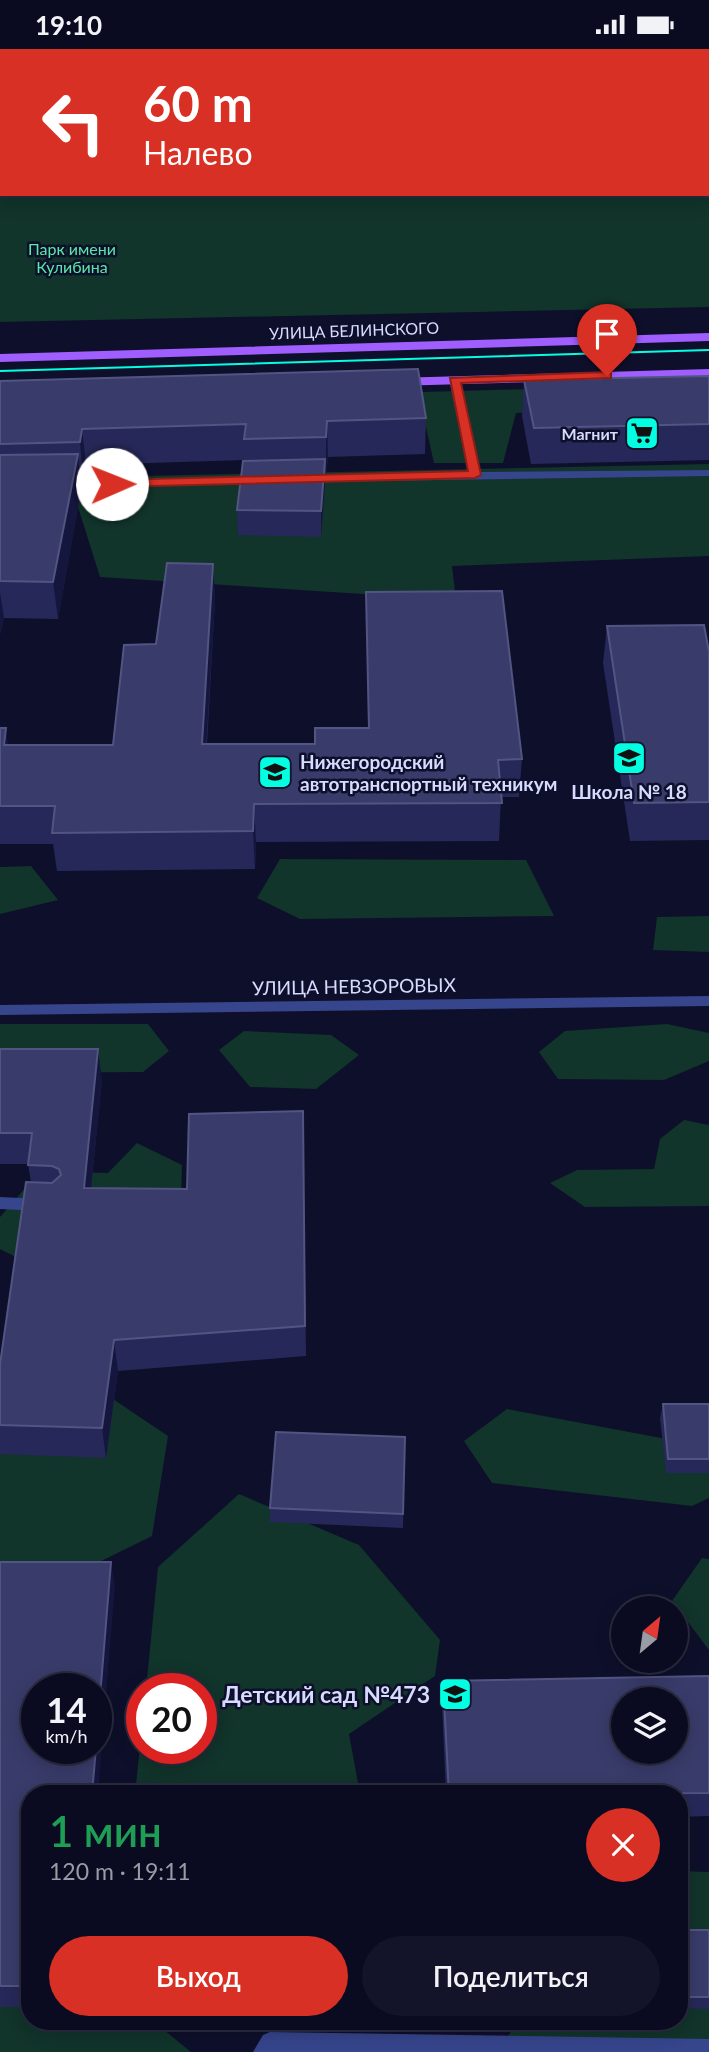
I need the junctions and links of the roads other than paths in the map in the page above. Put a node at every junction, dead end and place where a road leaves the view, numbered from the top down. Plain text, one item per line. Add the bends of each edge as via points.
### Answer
1 (709, 337) edge
2 (0, 358) edge
3 (709, 373) edge
4 (454, 380) junction
5 (372, 383) edge
6 (709, 473) edge
7 (475, 475) junction
8 (293, 479) edge
9 (265, 480) edge
10 (56, 485) edge
11 (709, 1001) edge
12 (0, 1010) edge
13 (0, 1203) edge
14 (56, 1205) edge
15 (709, 2049) edge
16 (263, 2052) edge

1 - 2 main road, УЛИЦА БЕЛИНСКОГО
3 - 4 main road
4 - 5 main road
4 - 7 street
6 - 7 street
7 - 8 street
9 - 10 street
11 - 12 street, УЛИЦА НЕВЗОРОВЫХ
13 - 14 street
15 - 16 street via 270,2042

